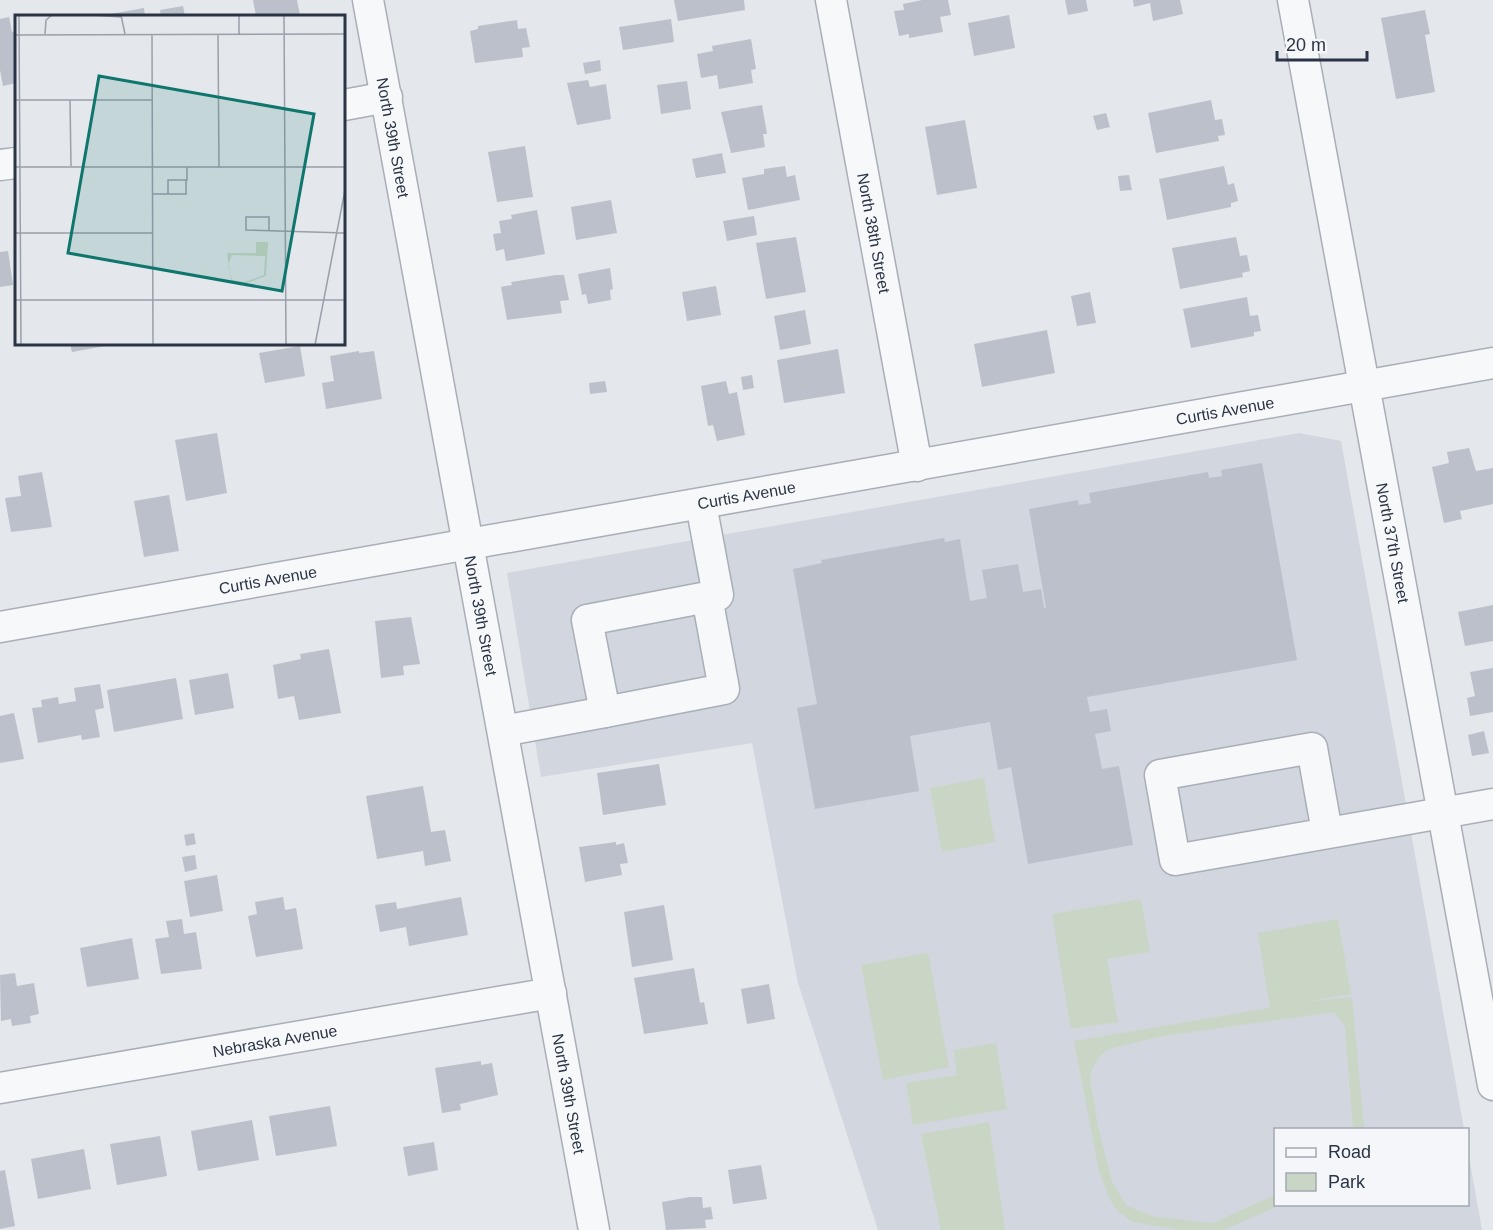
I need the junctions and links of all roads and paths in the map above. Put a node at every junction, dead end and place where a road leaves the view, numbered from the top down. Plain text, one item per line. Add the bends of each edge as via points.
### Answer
1 (368, 0) edge
2 (831, 0) edge
3 (1293, 0) edge
4 (387, 97) junction
5 (345, 105) edge
6 (15, 162) edge
7 (0, 165) edge
8 (1493, 363) edge
9 (1365, 386) junction
10 (917, 466) junction
11 (701, 504) junction
12 (470, 544) junction
13 (707, 597) junction
14 (0, 627) edge
15 (605, 712) junction
16 (503, 731) junction
17 (1493, 804) edge
18 (1443, 812) junction
19 (1326, 832) junction
20 (551, 993) junction
21 (1493, 1085) edge
22 (0, 1089) edge
23 (594, 1230) edge

1 - 4 street, North 39th Street
2 - 10 street, North 38th Street
3 - 9 street, North 37th Street
4 - 5 street
4 - 12 street, North 39th Street
6 - 7 street
8 - 9 street, Curtis Avenue
9 - 10 street, Curtis Avenue
9 - 18 street, North 37th Street
10 - 11 street, Curtis Avenue
11 - 12 street, Curtis Avenue
11 - 13 street via 718,595
12 - 14 street, Curtis Avenue
12 - 16 street, North 39th Street
13 - 15 street via 724,689
13 - 15 street via 587,620
15 - 16 street
16 - 20 street, North 39th Street
17 - 18 street
18 - 19 street
18 - 21 street, North 37th Street
19 - 19 street via 1312,748 1160,775 1175,860
20 - 22 street, Nebraska Avenue
20 - 23 street, North 39th Street

